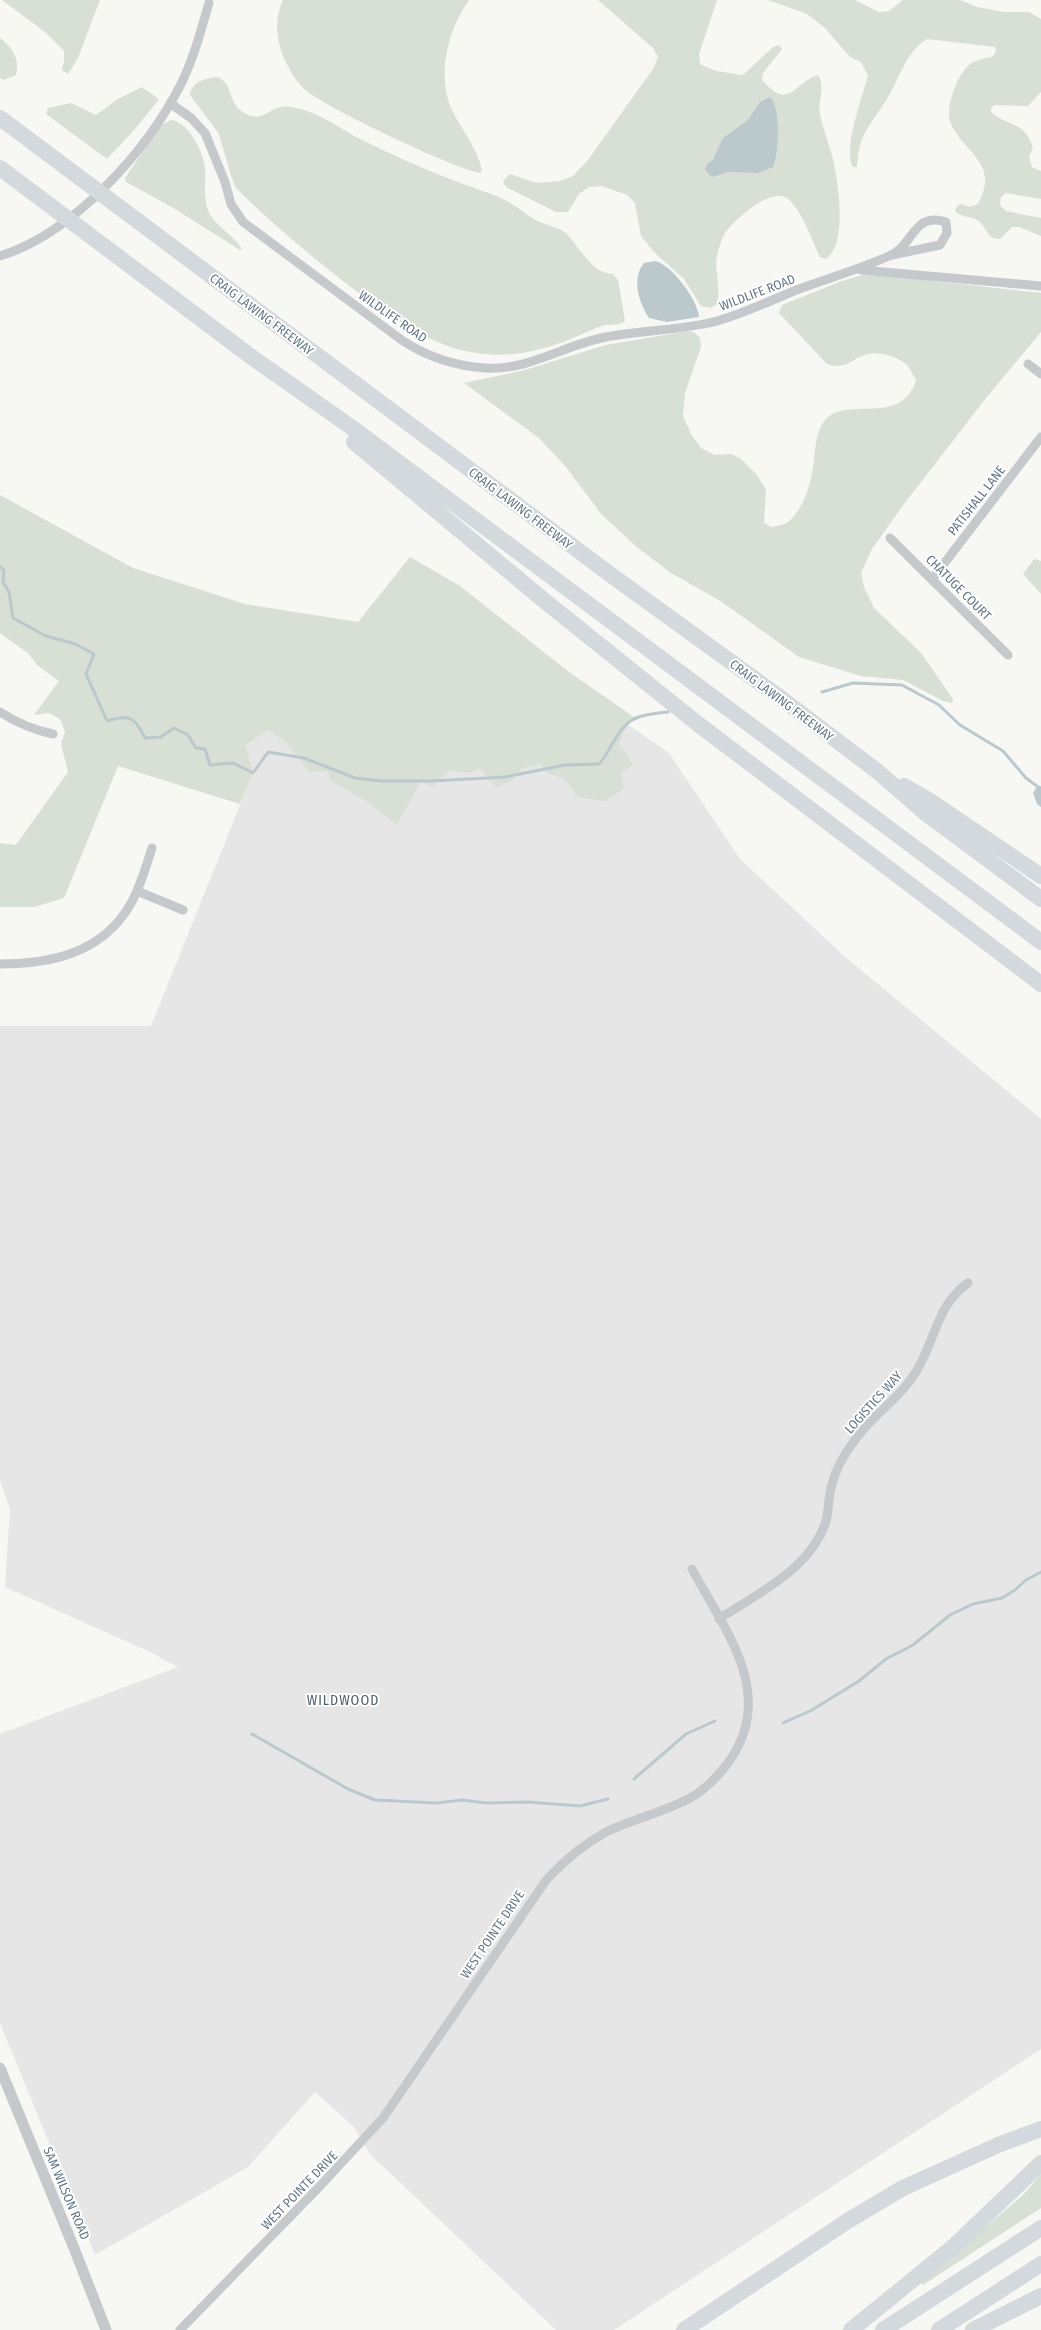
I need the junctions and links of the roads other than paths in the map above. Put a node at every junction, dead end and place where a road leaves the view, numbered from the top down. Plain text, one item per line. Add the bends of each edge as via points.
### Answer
1 (209, 3) dead end
2 (170, 103) junction
3 (0, 118) edge
4 (0, 168) edge
5 (892, 255) junction
6 (0, 256) edge
7 (848, 271) junction
8 (1041, 286) edge
9 (254, 358) junction
10 (1028, 364) dead end
11 (1041, 374) edge
12 (1041, 437) edge
13 (890, 538) dead end
14 (932, 578) junction
15 (1008, 655) dead end
16 (0, 712) edge
17 (53, 734) dead end
18 (877, 771) junction
19 (152, 848) dead end
20 (1041, 876) edge
21 (137, 891) junction
22 (1041, 899) edge
23 (183, 910) dead end
24 (1041, 942) edge
25 (0, 964) edge
26 (1041, 984) edge
27 (968, 1283) dead end
28 (692, 1568) dead end
29 (719, 1619) junction
30 (0, 2068) edge
31 (1041, 2129) edge
32 (1041, 2163) edge
33 (1041, 2228) edge
34 (1041, 2264) edge
35 (1041, 2296) edge
36 (106, 2330) edge
37 (180, 2330) edge
38 (684, 2330) edge
39 (851, 2330) edge
40 (883, 2330) edge
41 (939, 2330) edge
42 (973, 2330) edge

1 - 2 street via 189,65
2 - 6 street via 126,167 72,215 27,244
2 - 7 street, WILDLIFE ROAD via 191,118 205,133 231,204 243,222 403,341 423,353 452,363 504,368 532,363 562,350 602,338 716,321 754,309
3 - 18 highway, CRAIG LAWING FREEWAY via 610,575
4 - 9 highway
5 - 5 street via 925,220 946,222 947,233 940,245
5 - 7 street
7 - 8 street via 869,269
9 - 24 highway via 351,427
9 - 26 highway via 633,673 868,855
10 - 11 street
12 - 14 street, PATISHALL LANE
13 - 14 street, CHATUGE COURT
14 - 15 street, CHATUGE COURT
16 - 17 street via 34,730
18 - 20 highway via 930,801
18 - 22 highway, CRAIG LAWING FREEWAY via 924,812
19 - 21 street
21 - 23 street
21 - 25 street via 122,918 97,942 51,961 23,965
27 - 29 street, LOGISTICS WAY via 955,1293 948,1303 918,1369 904,1389 864,1428 840,1462 834,1476 826,1520 811,1549 793,1570
28 - 29 street, WEST POINTE DRIVE
29 - 37 street, WEST POINTE DRIVE via 743,1663 750,1690 747,1723 737,1750 718,1776 689,1799 598,1837 573,1854 546,1879 383,2118
30 - 36 street, SAM WILSON ROAD
31 - 38 highway via 998,2145 903,2188 849,2220
32 - 39 highway via 948,2251
33 - 40 highway
34 - 41 highway
35 - 42 highway

